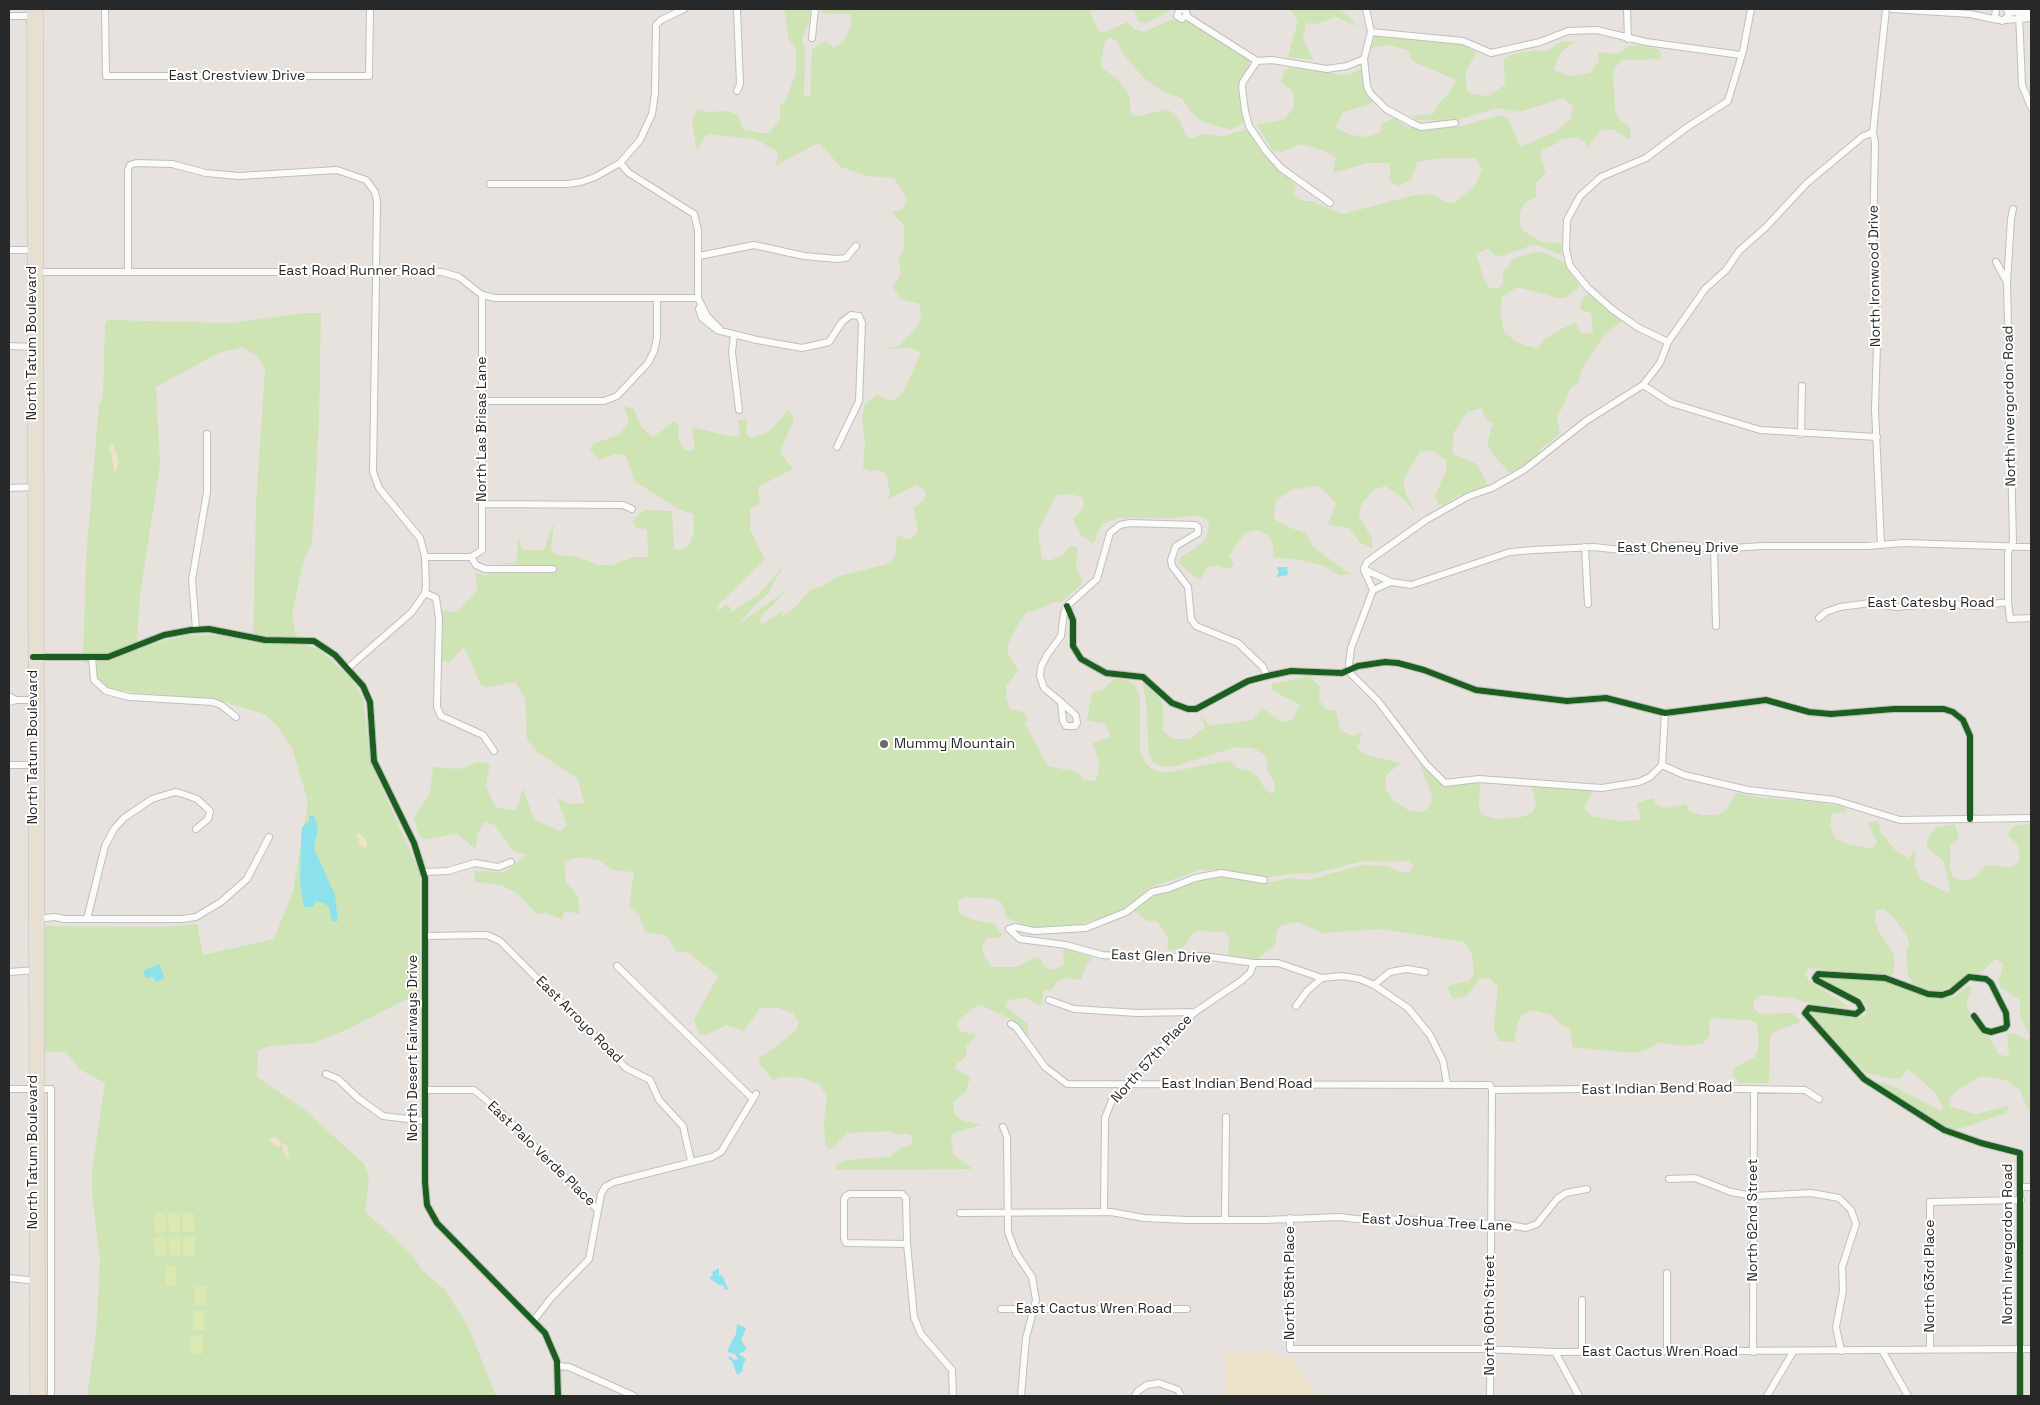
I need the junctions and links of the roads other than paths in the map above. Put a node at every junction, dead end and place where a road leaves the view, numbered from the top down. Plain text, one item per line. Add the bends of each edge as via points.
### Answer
1 (105, 9) edge
2 (370, 9) edge
3 (684, 9) edge
4 (736, 9) edge
5 (815, 9) edge
6 (1180, 9) edge
7 (1184, 9) edge
8 (1366, 9) edge
9 (1627, 9) edge
10 (1751, 9) edge
11 (1886, 9) edge
12 (1892, 9) edge
13 (1995, 10) edge
14 (2008, 10) edge
15 (35, 12) edge
16 (2031, 14) edge
17 (9, 16) edge
18 (1186, 16) junction
19 (1980, 16) junction
20 (2020, 16) junction
21 (2031, 18) edge
22 (2001, 20) junction
23 (1371, 32) junction
24 (812, 38) dead end
25 (1628, 38) junction
26 (1741, 55) junction
27 (1364, 59) junction
28 (1258, 61) junction
29 (737, 91) dead end
30 (2031, 107) edge
31 (1455, 123) dead end
32 (1873, 132) junction
33 (620, 163) junction
34 (490, 184) dead end
35 (1330, 203) dead end
36 (2013, 209) dead end
37 (856, 246) dead end
38 (9, 250) edge
39 (36, 250) junction
40 (699, 256) junction
41 (1996, 262) dead end
42 (128, 271) junction
43 (35, 272) junction
44 (376, 272) junction
45 (2007, 282) junction
46 (482, 295) junction
47 (657, 298) junction
48 (700, 301) junction
49 (734, 335) junction
50 (1668, 342) junction
51 (9, 346) edge
52 (36, 347) junction
53 (1643, 384) junction
54 (1802, 386) dead end
55 (482, 401) junction
56 (739, 410) dead end
57 (207, 434) dead end
58 (1801, 434) junction
59 (1877, 437) junction
60 (837, 447) dead end
61 (9, 488) edge
62 (36, 488) junction
63 (482, 504) junction
64 (632, 509) dead end
65 (1881, 545) junction
66 (1585, 547) junction
67 (2010, 547) junction
68 (2031, 547) edge
69 (1714, 549) junction
70 (425, 557) junction
71 (471, 557) junction
72 (553, 569) dead end
73 (1364, 569) junction
74 (1391, 582) junction
75 (1374, 590) junction
76 (425, 593) junction
77 (2008, 602) junction
78 (1588, 604) dead end
79 (1067, 606) junction
80 (1819, 618) dead end
81 (2031, 618) edge
82 (1716, 626) dead end
83 (196, 629) junction
84 (36, 657) junction
85 (92, 658) junction
86 (348, 668) junction
87 (1349, 670) junction
88 (1267, 676) junction
89 (9, 696) edge
90 (16, 700) junction
91 (36, 700) junction
92 (9, 702) edge
93 (1061, 702) dead end
94 (1665, 712) junction
95 (236, 717) dead end
96 (494, 750) dead end
97 (9, 765) edge
98 (36, 765) junction
99 (1662, 765) junction
100 (2031, 818) edge
101 (1970, 819) junction
102 (196, 829) dead end
103 (269, 837) dead end
104 (511, 862) dead end
105 (424, 872) junction
106 (1264, 880) dead end
107 (87, 918) junction
108 (36, 919) junction
109 (425, 936) junction
110 (1254, 963) junction
111 (617, 966) dead end
112 (37, 970) junction
113 (9, 972) edge
114 (1425, 972) dead end
115 (1322, 978) junction
116 (1374, 985) junction
117 (1050, 1000) dead end
118 (1296, 1006) dead end
119 (1195, 1012) junction
120 (1974, 1016) dead end
121 (1011, 1024) dead end
122 (326, 1074) dead end
123 (1447, 1084) junction
124 (1127, 1085) junction
125 (1491, 1087) junction
126 (9, 1089) edge
127 (37, 1089) junction
128 (1754, 1089) junction
129 (426, 1090) junction
130 (1819, 1099) dead end
131 (1226, 1117) dead end
132 (425, 1121) junction
133 (1003, 1126) dead end
134 (691, 1161) junction
135 (1669, 1179) dead end
136 (2021, 1187) junction
137 (2031, 1187) edge
138 (1587, 1189) dead end
139 (1753, 1196) junction
140 (2021, 1200) junction
141 (598, 1210) junction
142 (1104, 1212) junction
143 (960, 1213) dead end
144 (1008, 1213) junction
145 (1290, 1218) junction
146 (1225, 1219) junction
147 (1490, 1224) junction
148 (907, 1244) junction
149 (1667, 1273) dead end
150 (9, 1278) edge
151 (37, 1281) junction
152 (1582, 1300) dead end
153 (1001, 1308) dead end
154 (1035, 1309) junction
155 (1187, 1309) dead end
156 (534, 1320) junction
157 (1290, 1349) joint
158 (1930, 1349) junction
159 (2020, 1349) junction
160 (2031, 1349) edge
161 (1490, 1350) junction
162 (1667, 1350) junction
163 (1882, 1350) junction
164 (1582, 1351) junction
165 (1841, 1351) junction
166 (1555, 1352) junction
167 (1754, 1352) junction
168 (1793, 1352) junction
169 (558, 1366) junction
170 (1179, 1393) edge
171 (34, 1396) edge
172 (41, 1396) edge
173 (51, 1396) edge
174 (558, 1396) edge
175 (634, 1396) edge
176 (953, 1396) edge
177 (1021, 1396) edge
178 (1136, 1396) edge
179 (1490, 1396) edge
180 (1579, 1396) edge
181 (1768, 1396) edge
182 (1908, 1396) edge
183 (2020, 1396) edge

1 - 2 street, East Crestview Drive via 106,76 369,76
3 - 33 street via 656,25 656,93 652,114 640,140
4 - 29 street via 740,84
5 - 24 street
6 - 18 street via 1177,12 1179,18
7 - 18 street
8 - 23 street
9 - 25 street
10 - 26 street
11 - 32 street, North Ironwood Drive
12 - 19 street
13 - 19 street
13 - 22 street
14 - 20 street
14 - 22 street via 2007,18
15 - 17 street
15 - 39 main road, North Tatum Boulevard
16 - 20 street
18 - 28 street
19 - 22 street
20 - 21 street
20 - 22 street
20 - 30 street via 2022,85
23 - 25 street via 1463,40 1492,53 1540,42 1568,31 1597,30
23 - 27 street
25 - 26 street
26 - 50 street via 1728,101 1646,158 1600,177 1580,196 1567,220 1566,250 1570,266 1588,288 1639,328
27 - 28 street via 1327,69 1272,60
27 - 31 street via 1368,90 1396,116 1421,126
28 - 35 street via 1242,88 1250,126 1281,168
32 - 50 street via 1862,137 1807,183 1766,227 1745,244 1726,270 1705,289
32 - 59 street, North Ironwood Drive
33 - 34 street via 581,182
33 - 40 street via 629,173 694,214
36 - 45 street, North Invergordon Road
37 - 40 street via 846,258 837,259 747,245
38 - 39 street
39 - 43 main road, North Tatum Boulevard
40 - 48 street
41 - 45 street
42 - 43 street, East Road Runner Road
42 - 44 street, East Road Runner Road
42 - 44 street via 128,170 130,165 148,162 239,176 328,169 366,180 376,197
43 - 52 main road, North Tatum Boulevard
44 - 46 street, East Road Runner Road via 449,273
44 - 70 street via 373,472 379,488 417,532
45 - 67 street, North Invergordon Road via 2013,542
46 - 47 street via 495,298
46 - 55 street, North Las Brisas Lane
47 - 48 street
47 - 55 street via 654,351 648,363 617,396 604,401
48 - 49 street via 702,318 712,328
49 - 56 street via 732,352
49 - 60 street via 794,347 814,346 829,342 842,322 851,315 859,316 862,323 859,401
50 - 53 street via 1660,363
51 - 52 street
52 - 62 main road, North Tatum Boulevard
53 - 58 street via 1671,403 1760,430
53 - 73 street via 1586,421 1524,470 1426,520 1367,562
54 - 58 street
55 - 63 street, North Las Brisas Lane
57 - 83 street via 206,500 192,580
58 - 59 street
59 - 65 street, North Ironwood Drive
61 - 62 street
62 - 84 main road, North Tatum Boulevard
63 - 64 street via 622,505
63 - 71 street, North Las Brisas Lane via 482,550
65 - 67 street, East Cheney Drive via 1932,543
65 - 69 street, East Cheney Drive
66 - 69 street, East Cheney Drive via 1630,552 1683,545
66 - 74 street, East Cheney Drive via 1510,552 1411,585
66 - 78 street
67 - 68 street, East Cheney Drive
67 - 77 street, North Invergordon Road
69 - 82 street
70 - 71 street
70 - 76 street
71 - 72 street via 476,565 485,568
73 - 74 street, East Cheney Drive
73 - 75 street
74 - 75 street
75 - 87 street via 1351,648
76 - 86 street via 403,622
76 - 96 street via 436,598 437,707 442,716 483,735
77 - 80 street, East Catesby Road via 1977,606 1870,603 1840,606
77 - 81 street, East Catesby Road via 2010,618
79 - 88 street via 1072,613 1073,646 1077,655 1106,673 1143,677 1180,707 1196,709 1248,682
79 - 88 street via 1097,579 1108,536 1116,527 1130,523 1195,525 1198,533 1176,546 1171,560 1188,587 1191,619 1196,626 1238,643 1263,667
79 - 93 street via 1061,636 1040,671 1044,688
83 - 85 street, North Desert Fairways Drive via 164,635 118,654
83 - 86 street, North Desert Fairways Drive via 265,640 310,640 324,647
84 - 85 street, North Desert Fairways Drive
84 - 91 main road, North Tatum Boulevard
85 - 95 street via 94,680 106,692 129,697 213,702
86 - 105 street, North Desert Fairways Drive via 368,695 374,762 414,843
87 - 88 street via 1342,673 1291,671
87 - 94 street via 1377,663 1398,663 1476,690 1567,701 1606,698
87 - 99 street via 1445,783 1479,779 1602,788 1639,782 1650,777
89 - 90 street
90 - 91 street
90 - 92 street
91 - 98 main road, North Tatum Boulevard
94 - 99 street
94 - 101 street via 1766,700 1809,712 1831,714 1894,709 1948,710 1963,720 1970,736
97 - 98 street
98 - 108 main road, North Tatum Boulevard
99 - 101 street via 1684,775 1748,790 1834,800 1900,820
100 - 101 street
102 - 107 street via 208,819 210,811 197,799 175,792 152,799 124,818 114,828 105,846
103 - 107 street via 247,879 196,918
104 - 105 street via 498,867 475,863 448,871
105 - 109 street, North Desert Fairways Drive
106 - 110 street, East Glen Drive via 1212,874 1152,892 1126,912 1086,928 1009,929 1020,939 1066,945 1102,955 1204,956
107 - 108 street
108 - 112 main road, North Tatum Boulevard
109 - 129 street, North Desert Fairways Drive
109 - 134 street, East Arroyo Road via 488,936 500,941 626,1068 650,1080 659,1100 683,1126
110 - 115 street, East Glen Drive via 1278,963
110 - 119 street, North 57th Place via 1250,973 1241,981
111 - 134 street via 754,1096 721,1152
112 - 113 street
112 - 127 main road, North Tatum Boulevard
114 - 116 street via 1407,969 1390,972
115 - 116 street, East Glen Drive via 1342,976
115 - 118 street
116 - 123 street, East Glen Drive via 1408,1008 1430,1036 1443,1061
117 - 119 street via 1074,1009
119 - 124 street, North 57th Place
120 - 136 street, North Invergordon Road via 1984,1030 1991,1032 2007,1025 2006,1013 1986,979 1969,977 1942,995 1928,994 1886,978 1818,974 1816,980 1858,1002 1862,1009 1856,1014 1810,1008 1805,1013 1864,1079 1944,1130 2020,1153
121 - 124 street, East Indian Bend Road via 1038,1059 1061,1081 1073,1085
122 - 132 street via 338,1079 383,1116
123 - 124 street, East Indian Bend Road
123 - 125 street, East Indian Bend Road
124 - 142 street, North 57th Place via 1112,1100 1104,1118
125 - 128 street, East Indian Bend Road
125 - 147 street, North 60th Street
126 - 127 street
127 - 151 main road, North Tatum Boulevard
127 - 173 street, North Tatum Boulevard via 51,1089
128 - 130 street, East Indian Bend Road via 1805,1090
128 - 139 street, North 62nd Street
129 - 132 street, North Desert Fairways Drive
129 - 141 street, East Palo Verde Place via 474,1090
131 - 146 street
132 - 156 street, North Desert Fairways Drive via 426,1198 430,1213
133 - 144 street via 1007,1137
134 - 141 street via 610,1183 601,1194
135 - 139 street via 1695,1178 1731,1192
136 - 137 street
136 - 140 street, North Invergordon Road
138 - 147 street, East Joshua Tree Lane via 1566,1193 1557,1199 1541,1220 1532,1226
139 - 165 street via 1811,1193 1839,1198 1852,1210 1856,1224 1842,1267 1843,1291 1836,1328
139 - 167 street, North 62nd Street
140 - 158 street, North 63rd Place via 1930,1202
140 - 159 street, North Invergordon Road
141 - 156 street via 589,1259
142 - 144 street, East Joshua Tree Lane
142 - 146 street, East Joshua Tree Lane via 1160,1220
143 - 144 street, East Joshua Tree Lane
144 - 154 street via 1011,1242 1032,1277
145 - 146 street, East Joshua Tree Lane
145 - 147 street, East Joshua Tree Lane
145 - 157 street, North 58th Place
147 - 161 street, North 60th Street
148 - 148 street via 907,1202 902,1194 846,1196 846,1243
148 - 176 street via 916,1322 921,1334 952,1370
149 - 162 street
150 - 151 street
151 - 171 main road, North Tatum Boulevard
151 - 172 main road, North Tatum Boulevard
152 - 164 street
153 - 154 street, East Cactus Wren Road
154 - 155 street, East Cactus Wren Road
154 - 177 street via 1026,1338
156 - 169 street, North Desert Fairways Drive via 553,1346
157 - 161 street, East Cactus Wren Road
158 - 159 street, East Cactus Wren Road
158 - 163 street, East Cactus Wren Road
159 - 160 street, East Cactus Wren Road
159 - 183 street, North Invergordon Road
161 - 166 street, East Cactus Wren Road
161 - 179 street, North 60th Street
162 - 164 street, East Cactus Wren Road
162 - 167 street, East Cactus Wren Road
163 - 165 street, East Cactus Wren Road
163 - 182 street
164 - 166 street, East Cactus Wren Road
165 - 168 street, East Cactus Wren Road
166 - 180 street
167 - 168 street, East Cactus Wren Road
168 - 181 street
169 - 174 street, North Desert Fairways Drive
169 - 175 street via 569,1367
170 - 178 street via 1159,1383 1147,1385

